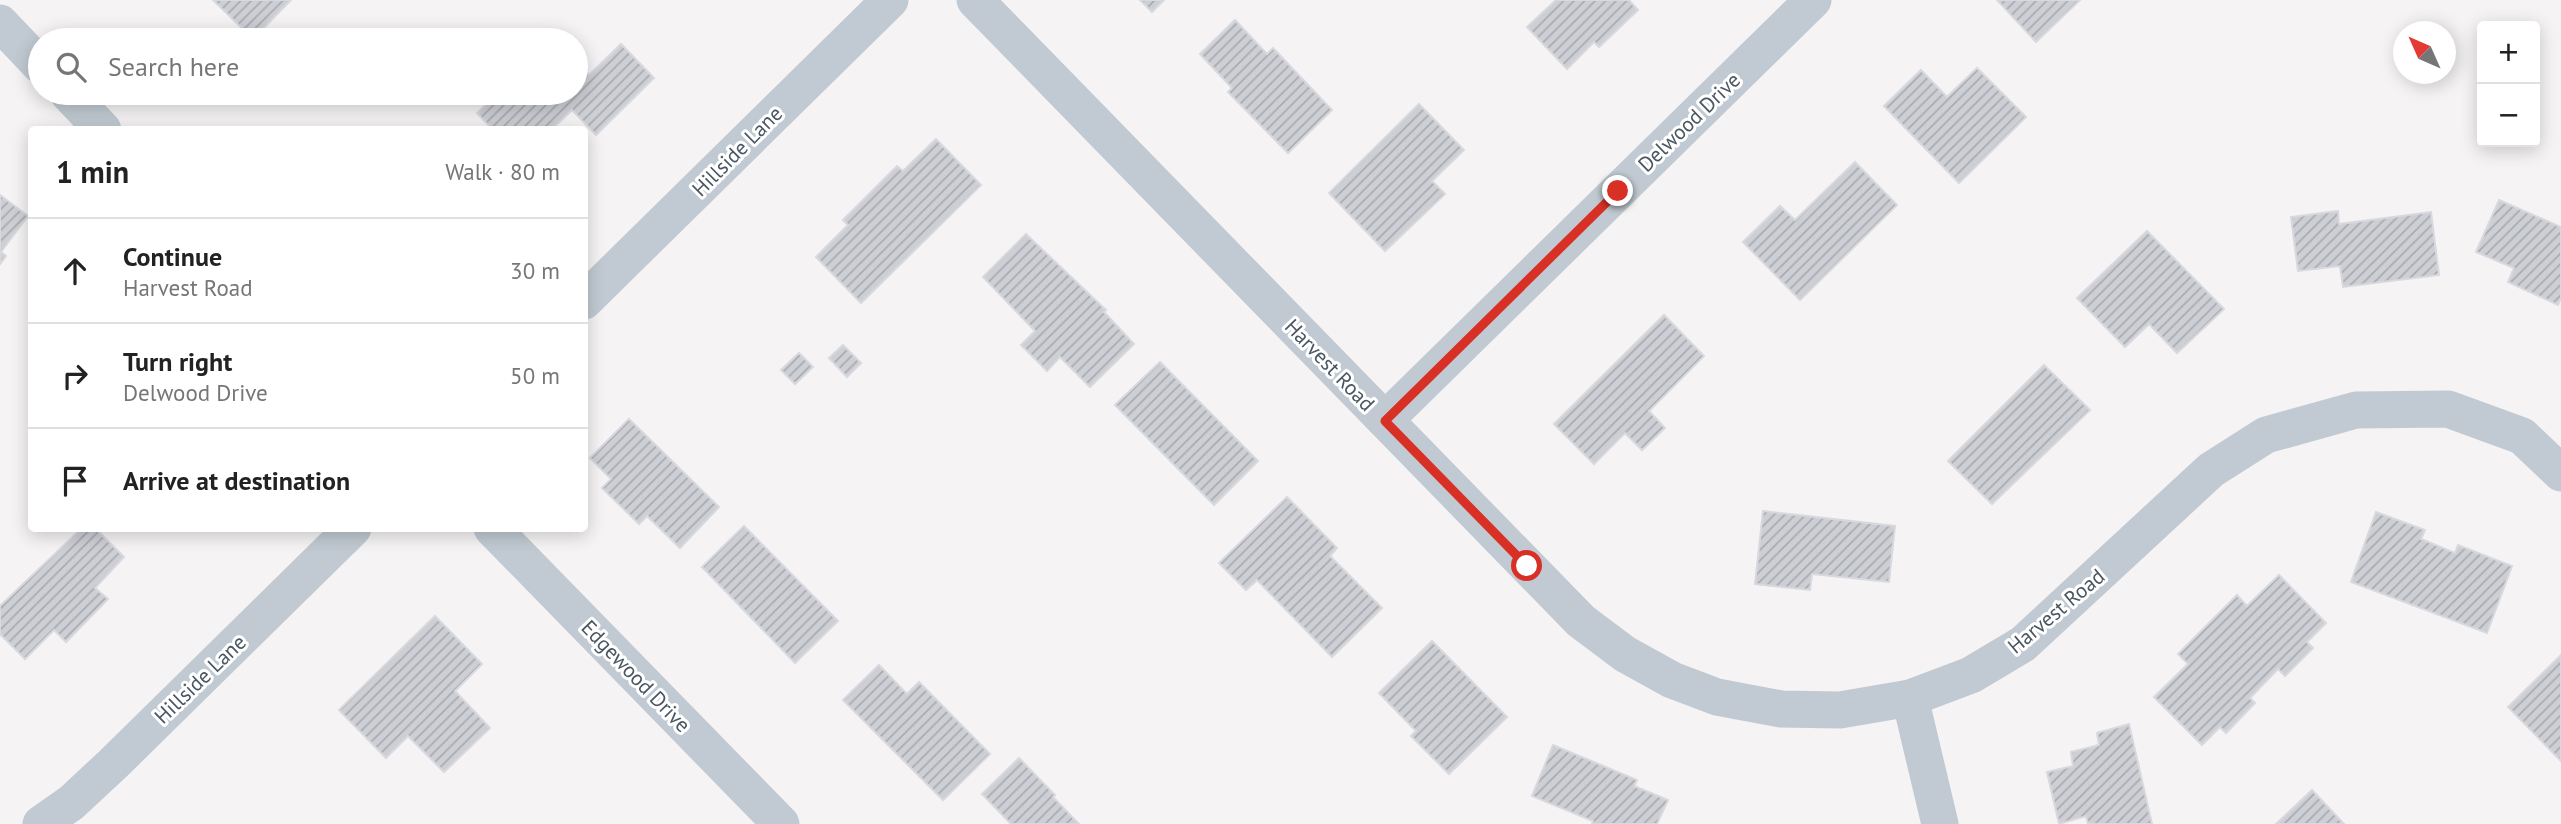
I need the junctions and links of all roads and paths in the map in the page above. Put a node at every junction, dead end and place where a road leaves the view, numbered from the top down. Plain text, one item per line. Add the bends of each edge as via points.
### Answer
1 (890, 0) edge
2 (975, 0) edge
3 (1813, 0) edge
4 (0, 23) edge
5 (28, 52) edge
6 (79, 105) edge
7 (99, 126) edge
8 (588, 297) edge
9 (1385, 421) junction
10 (2561, 473) edge
11 (349, 532) edge
12 (496, 532) edge
13 (1910, 698) junction
14 (41, 824) edge
15 (781, 824) edge
16 (1940, 824) edge

1 - 8 street, Hillside Lane
2 - 9 street, Harvest Road
3 - 9 street, Delwood Drive
4 - 5 street
6 - 7 street
9 - 13 street, Harvest Road via 1581,621 1625,654 1672,680 1717,697 1781,709 1840,710
10 - 13 street, Harvest Road via 2522,436 2448,409 2357,410 2266,435 2211,470 2023,644 1971,675
11 - 14 street, Hillside Lane via 113,764
12 - 15 street, Edgewood Drive
13 - 16 street

